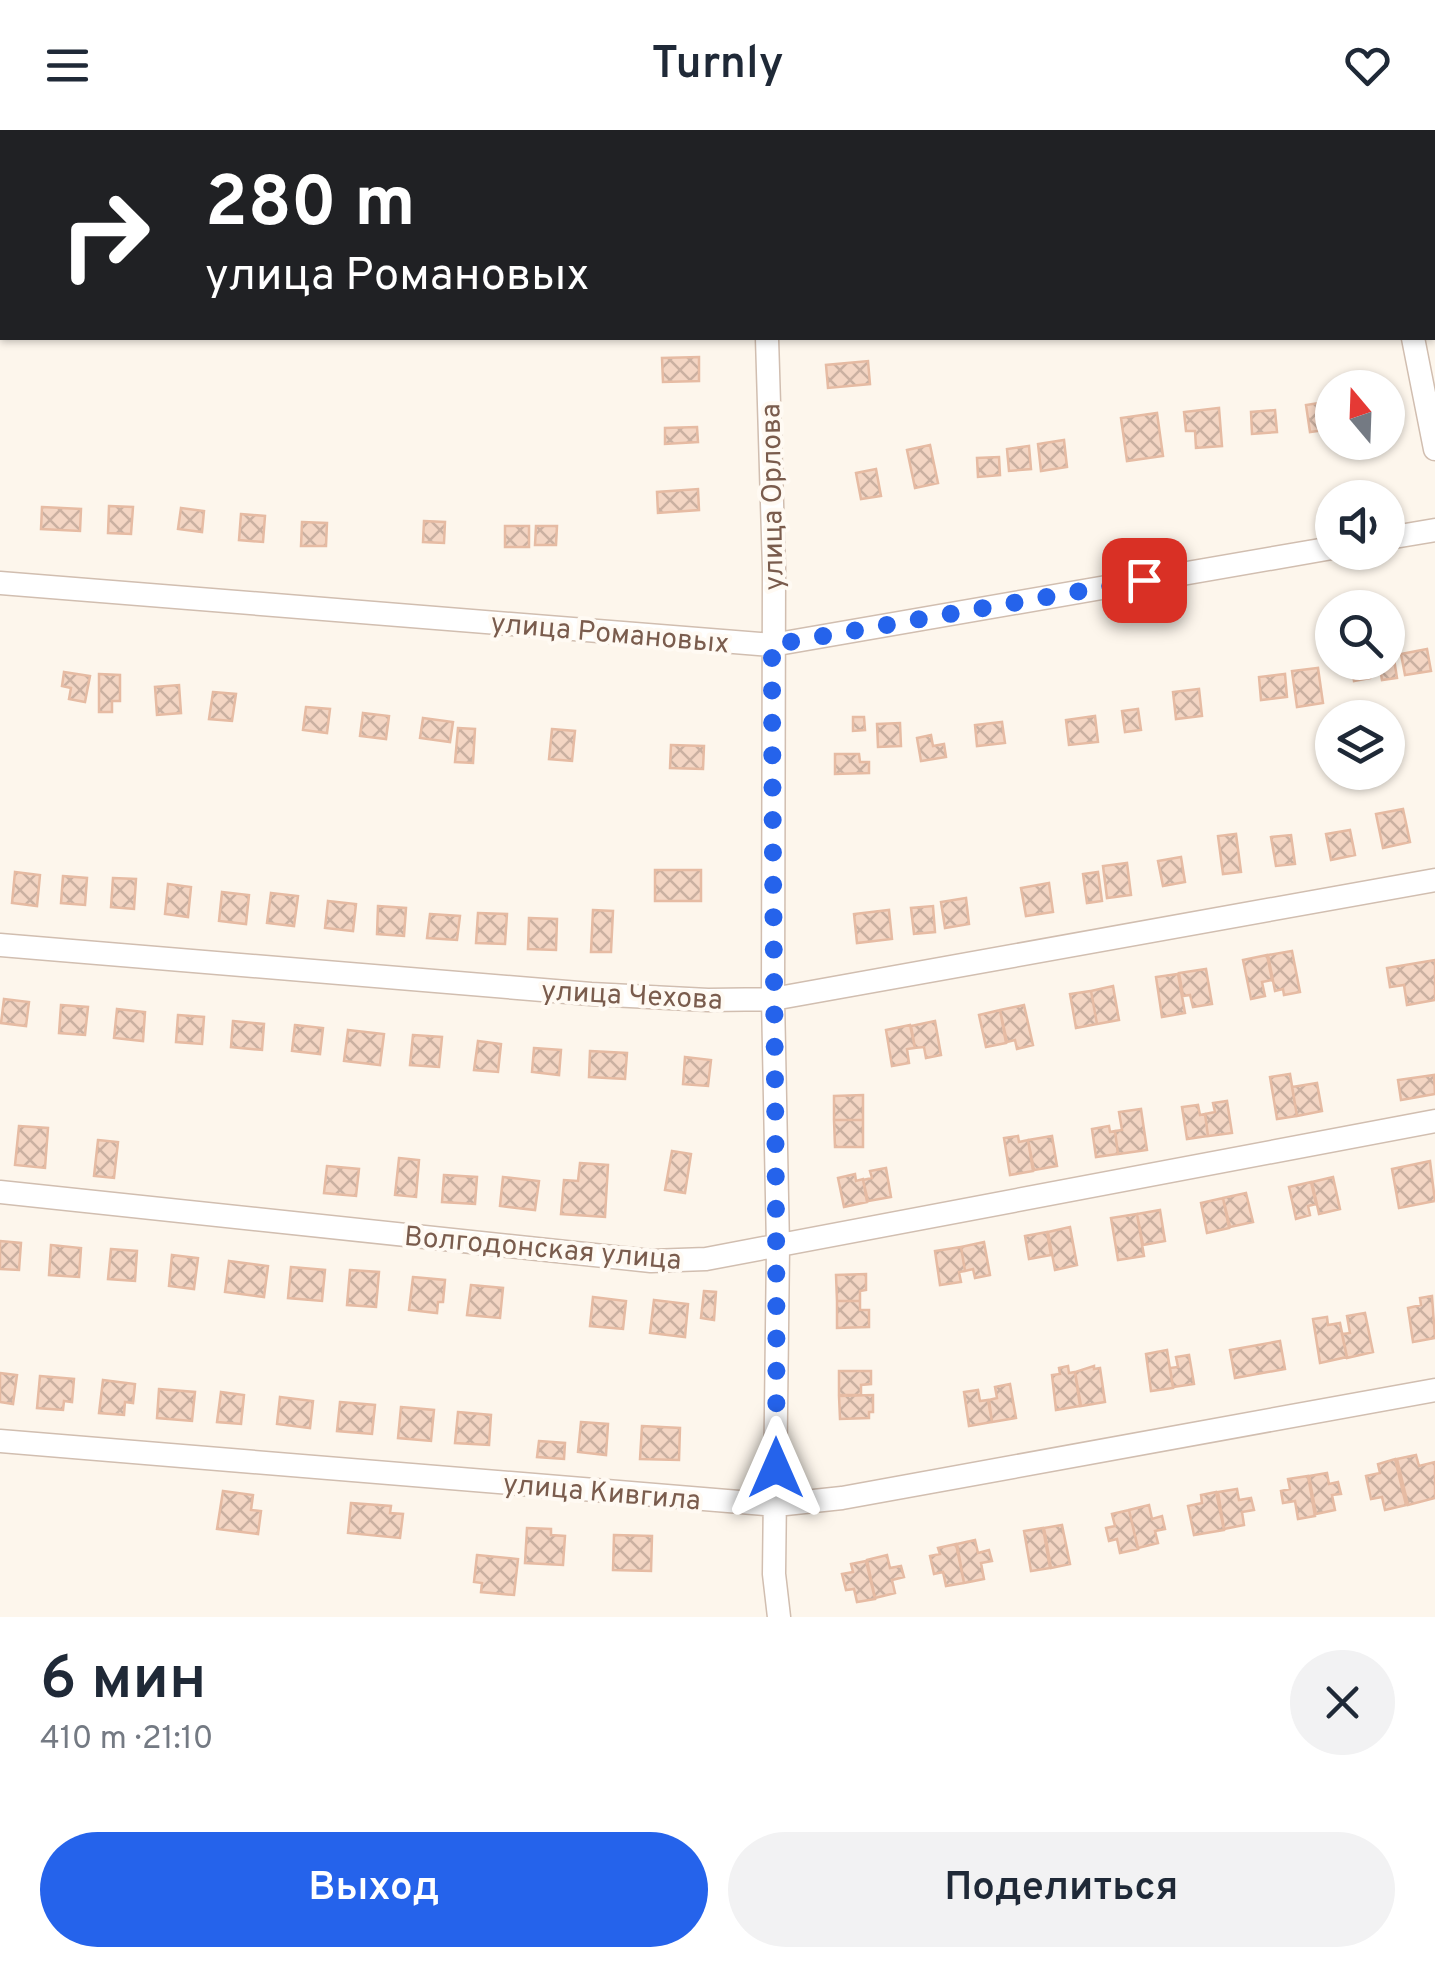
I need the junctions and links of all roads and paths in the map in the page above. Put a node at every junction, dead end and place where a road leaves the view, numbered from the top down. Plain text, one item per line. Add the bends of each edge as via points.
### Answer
1 (768, 340) edge
2 (1413, 340) edge
3 (1435, 449) edge
4 (1435, 530) edge
5 (1405, 535) edge
6 (1315, 551) edge
7 (0, 583) edge
8 (772, 645) junction
9 (1435, 880) edge
10 (0, 945) edge
11 (773, 999) junction
12 (1435, 1121) edge
13 (0, 1192) edge
14 (778, 1248) junction
15 (1435, 1390) edge
16 (0, 1440) edge
17 (776, 1505) junction
18 (778, 1617) edge

1 - 8 street, улица Орлова
2 - 3 street
4 - 5 street
6 - 8 street, улица Романовых
7 - 8 street, улица Романовых
8 - 11 street, улица Орлова
9 - 11 street, улица Чехова
10 - 11 street, улица Чехова via 591,994
11 - 14 street, улица Орлова
12 - 14 street, Волгодонская улица
13 - 14 street, Волгодонская улица via 651,1262
14 - 17 street, улица Орлова
15 - 17 street, улица Кивгила
16 - 17 street, улица Кивгила
17 - 18 street, улица Орлова

